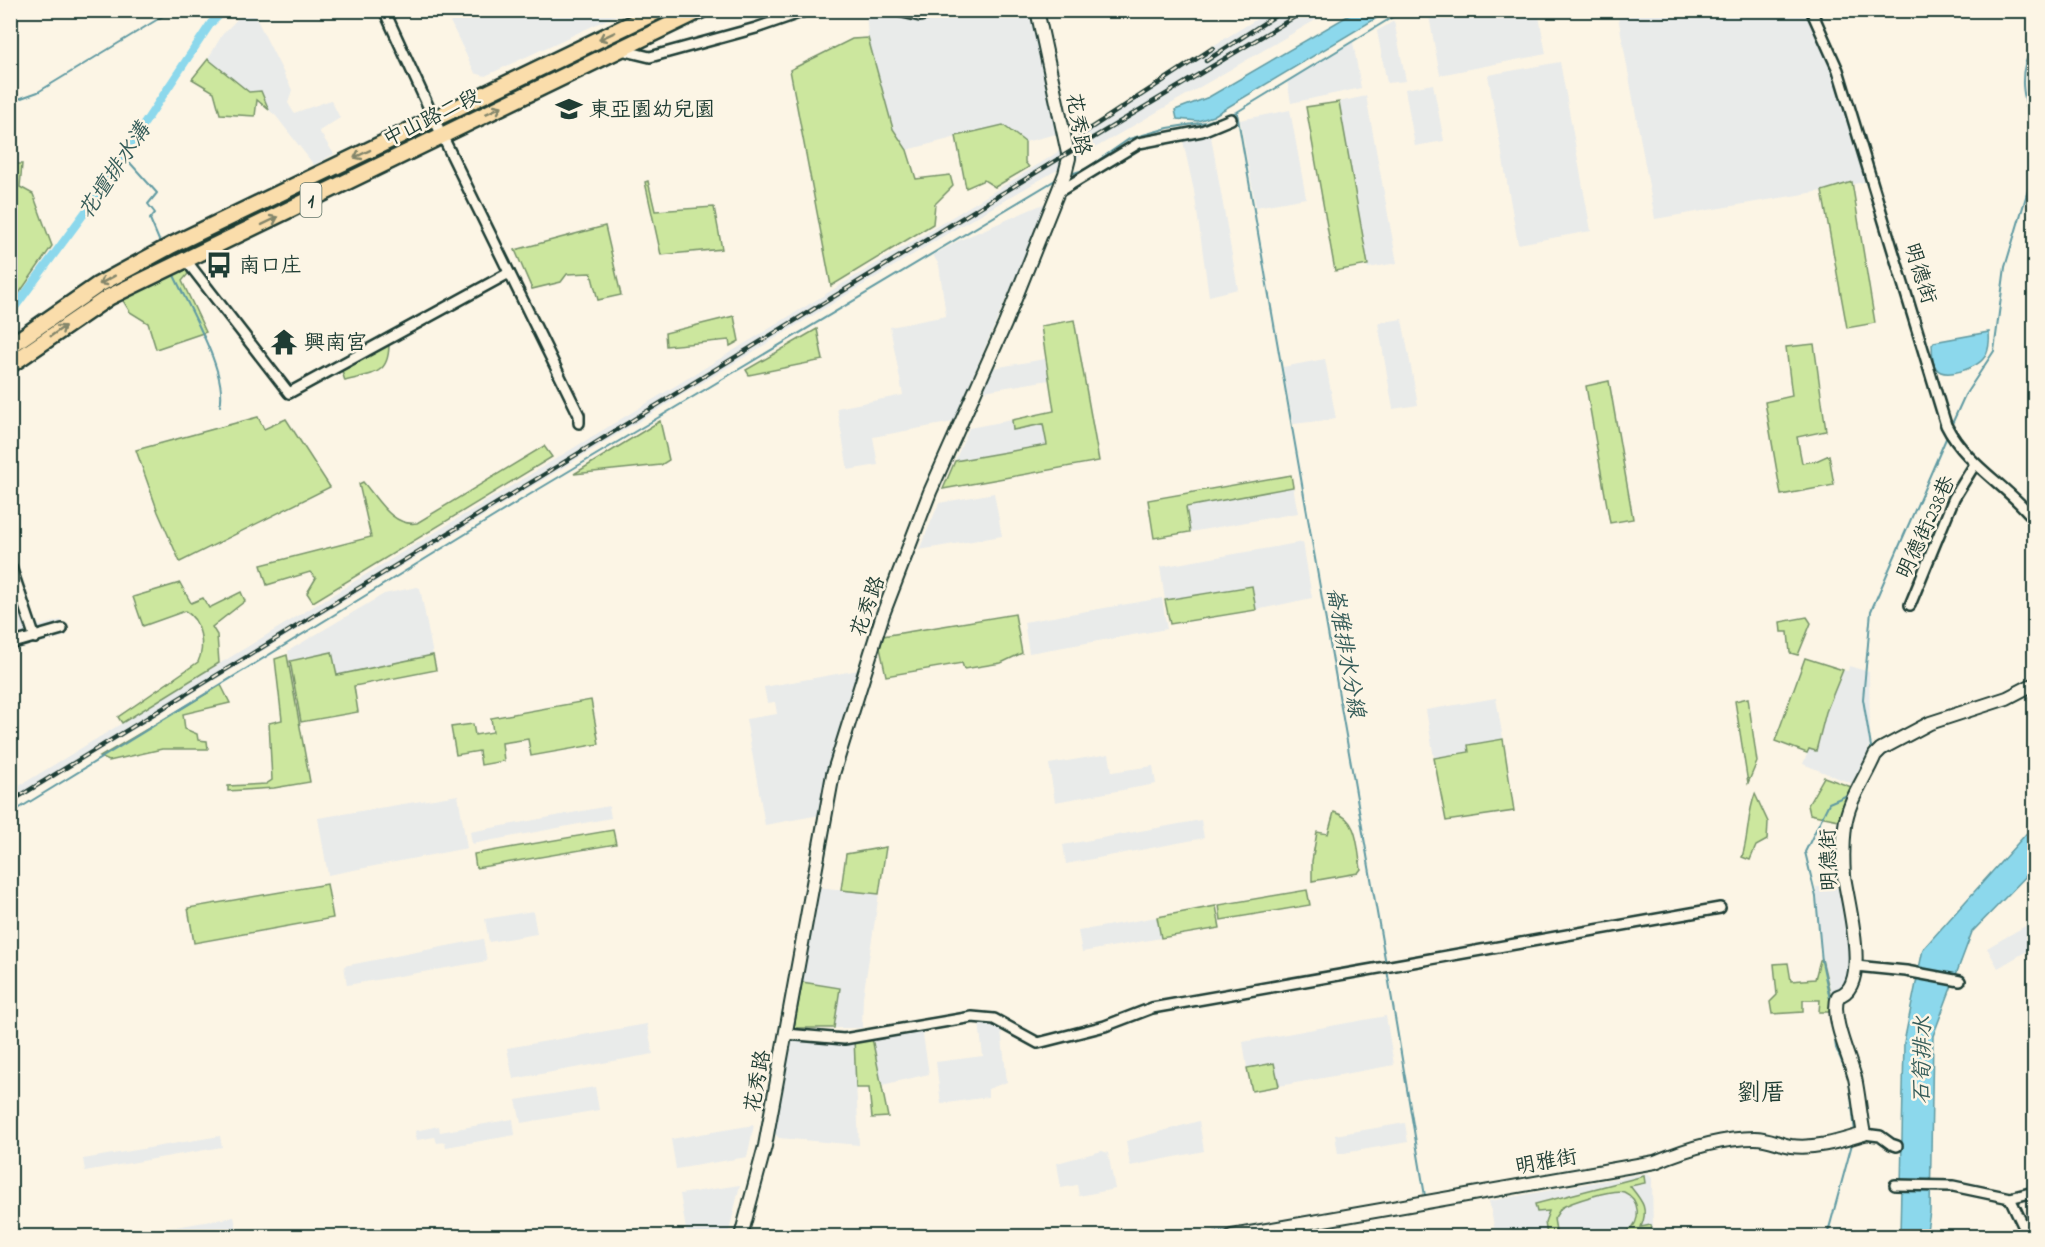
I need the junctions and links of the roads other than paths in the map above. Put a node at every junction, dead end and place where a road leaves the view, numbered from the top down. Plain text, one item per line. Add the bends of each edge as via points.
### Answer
1 (384, 10) edge
2 (660, 10) edge
3 (701, 10) edge
4 (808, 10) edge
5 (894, 10) edge
6 (945, 10) edge
7 (1037, 10) edge
8 (1811, 10) edge
9 (621, 50) junction
10 (1231, 119) dead end
11 (438, 127) junction
12 (1060, 191) junction
13 (229, 218) junction
14 (242, 235) junction
15 (176, 263) junction
16 (509, 273) junction
17 (10, 346) edge
18 (10, 365) edge
19 (579, 423) dead end
20 (1975, 464) junction
21 (2034, 519) edge
22 (10, 564) edge
23 (1910, 605) dead end
24 (62, 630) dead end
25 (35, 638) junction
26 (10, 644) edge
27 (2034, 684) edge
28 (1720, 908) dead end
29 (1856, 966) junction
30 (1960, 981) dead end
31 (786, 1034) junction
32 (1864, 1134) junction
33 (1897, 1146) dead end
34 (1895, 1185) dead end
35 (2034, 1191) edge
36 (2010, 1198) junction
37 (741, 1236) edge
38 (1232, 1236) edge
39 (2028, 1236) edge

1 - 11 street
2 -> 11 main road, 中山路二段 / 1
3 - 9 main road, 中山路二段 / 1
4 - 9 street via 650,57
5 - 6 street via 920,16
7 - 12 street, 花秀路 via 1069,158
8 - 20 street, 明德街 via 1838,70 1946,425 1954,441
11 -> 9 main road, 中山路二段 / 1
10 - 12 street via 1203,131 1139,143
11 -> 13 main road, 中山路二段 / 1
14 -> 11 main road, 中山路二段 / 1
11 - 16 street
12 - 31 street, 花秀路 via 930,492 869,659 833,774
13 - 14 main road
13 -> 17 main road, 中山路二段 / 1 via 165,248 68,304
14 - 15 main road, 中山路二段 / 1
15 - 16 street via 289,393
18 -> 15 main road, 中山路二段 / 1 via 91,308
16 - 19 street via 579,415
20 - 21 street, 明德街 via 2020,501
20 - 23 street, 明德街238巷 via 1954,498
22 - 25 street
24 - 25 street
25 - 26 street
27 - 29 street, 明德街 via 2007,698 1930,723 1898,738 1875,755 1849,807 1845,826 1844,878
28 - 31 street via 1152,1008 1105,1026 1038,1043 994,1019 972,1017 844,1039
29 - 30 street
29 - 32 street, 明德街 via 1850,989 1838,996 1835,1007 1855,1078
31 - 37 street, 花秀路 via 765,1146
32 - 33 street via 1880,1136
32 - 38 street, 明雅街 via 1813,1147 1760,1138 1741,1139 1697,1147 1655,1162
34 - 36 street via 1953,1186
35 - 36 street
36 - 39 street

